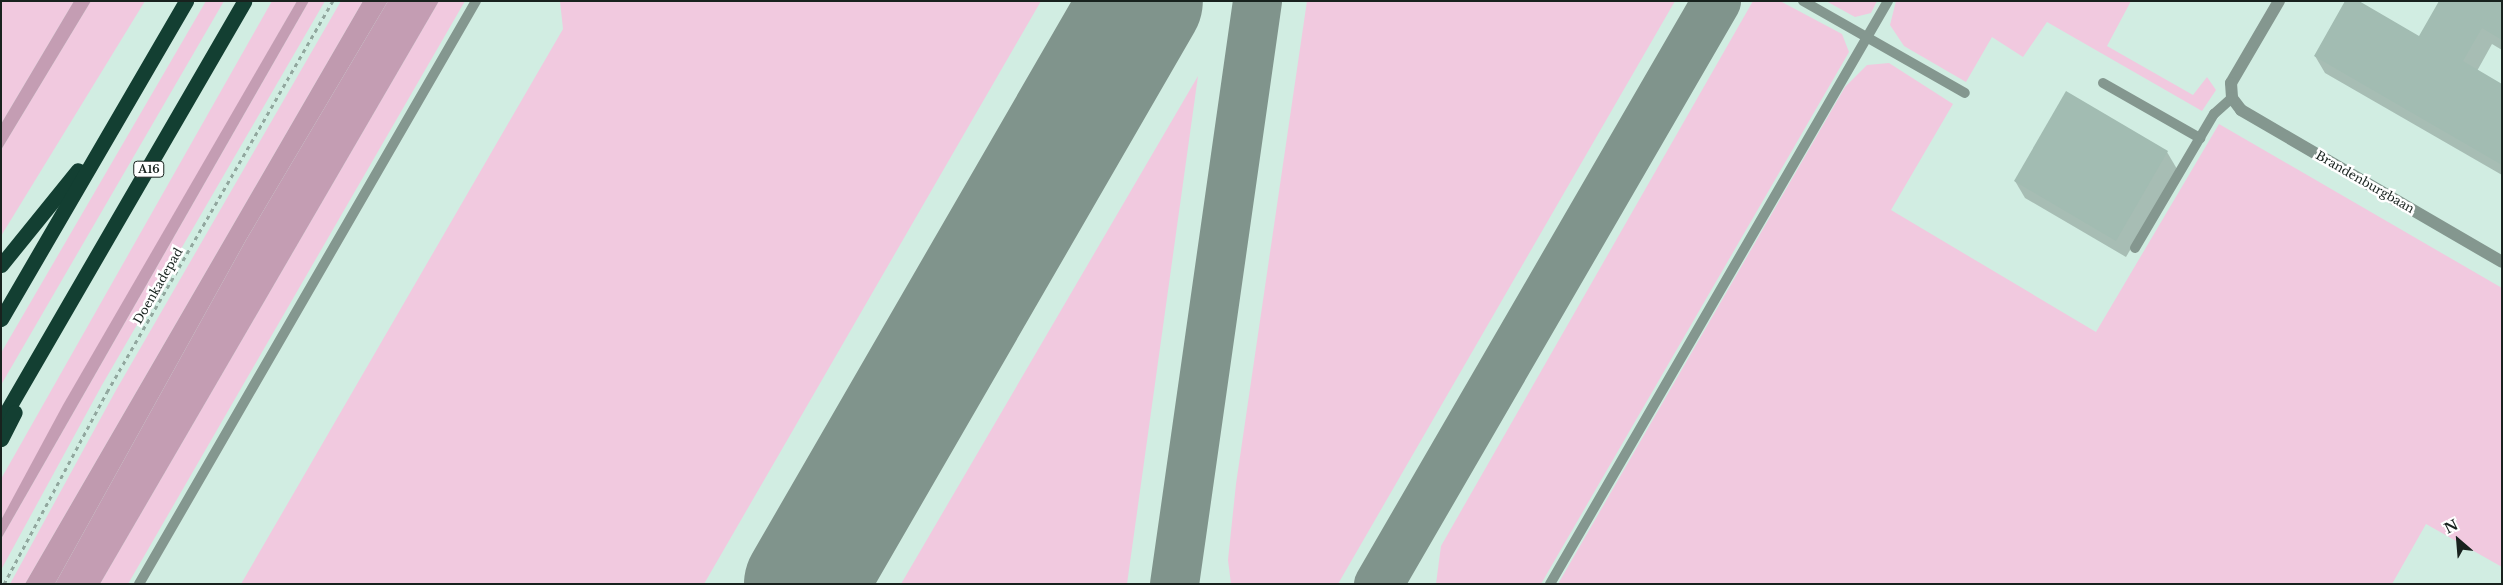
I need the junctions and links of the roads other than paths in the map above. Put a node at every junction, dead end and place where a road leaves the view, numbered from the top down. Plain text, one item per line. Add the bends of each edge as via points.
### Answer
1 (186, 1) edge
2 (244, 1) edge
3 (476, 1) edge
4 (1803, 1) edge
5 (1888, 1) edge
6 (2279, 1) edge
7 (1867, 39) junction
8 (2104, 84) dead end
9 (1965, 93) dead end
10 (2232, 98) junction
11 (2200, 138) junction
12 (103, 140) junction
13 (2134, 248) dead end
14 (2502, 262) edge
15 (1, 265) edge
16 (1, 319) edge
17 (53, 337) junction
18 (1, 421) edge
19 (1, 439) edge
20 (139, 584) edge
21 (1550, 584) edge

1 - 12 highway
2 - 17 highway, A16
3 - 20 lane
4 - 7 lane
5 - 7 lane
6 - 10 street via 2232,83
7 - 9 lane
7 - 21 lane
8 - 11 lane
10 - 11 lane via 2214,114
10 - 14 street, Brandenburgbaan via 2241,110
11 - 13 lane
12 - 15 highway
12 - 16 highway
17 - 18 highway, A16
17 - 19 highway, A16

